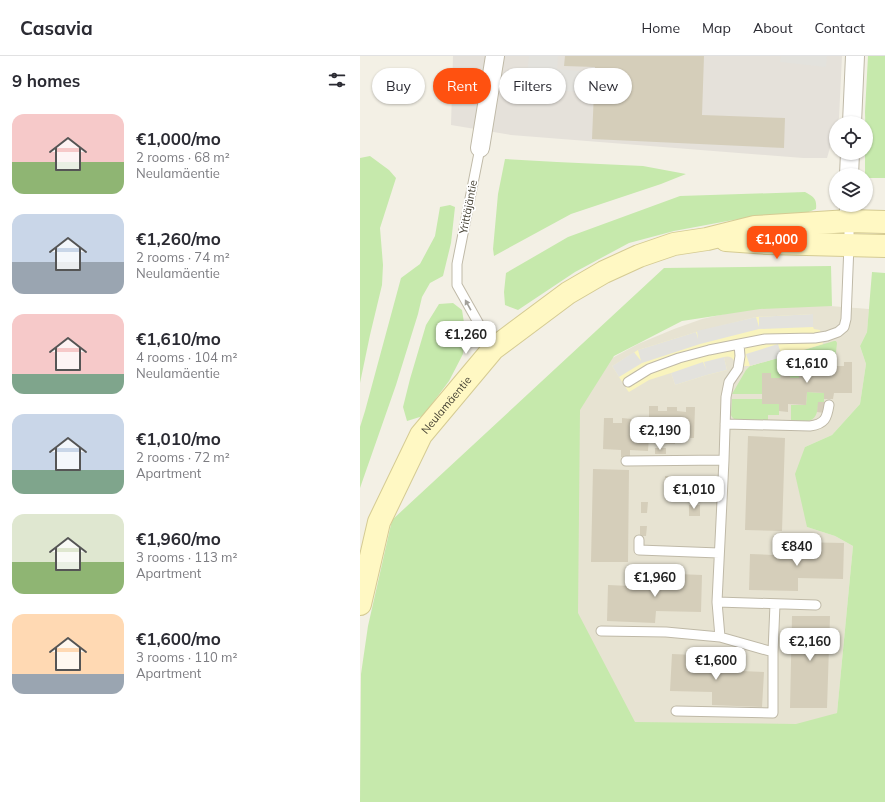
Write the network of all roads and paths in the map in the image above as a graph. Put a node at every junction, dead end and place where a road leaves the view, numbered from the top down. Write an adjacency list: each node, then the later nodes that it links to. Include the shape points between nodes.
1 (495, 56): 4 (street, Yrittäjäntie)
2 (855, 56): 3 (street)
3 (852, 116)
4 (480, 148): 11 (lane, Yrittäjäntie, one-way to 4, via 457,285 457,264)
5 (849, 213): 6 (street, Neulamäentie); 7 (street, Neulamäentie, via 755,227); 8 (lane)
6 (885, 222)
7 (707, 239): 8 (street, Neulamäentie); 11 (street, Neulamäentie, via 674,244 604,272 568,294)
8 (849, 245): 9 (street, Neulamäentie); 10 (lane, via 846,319 838,332 816,338 765,339)
9 (885, 246)
10 (740, 344): 12 (lane, via 679,358 649,369); 14 (lane, via 738,369 729,382 726,397)
11 (493, 349): 20 (street, Neulamäentie, via 421,435 379,522)
12 (628, 382)
13 (829, 405): 14 (lane, via 827,417 816,426)
14 (726, 424): 15 (lane)
15 (724, 460): 16 (lane); 18 (lane)
16 (626, 461)
17 (639, 540): 18 (lane, via 639,550)
18 (719, 553): 19 (lane)
19 (717, 602): 21 (lane); 24 (lane)
20 (360, 604)
21 (775, 604): 22 (lane); 25 (lane)
22 (816, 605)
23 (602, 631): 24 (lane, via 666,632)
24 (720, 638): 25 (lane)
25 (773, 652): 26 (lane, via 773,713)
26 (676, 711)

